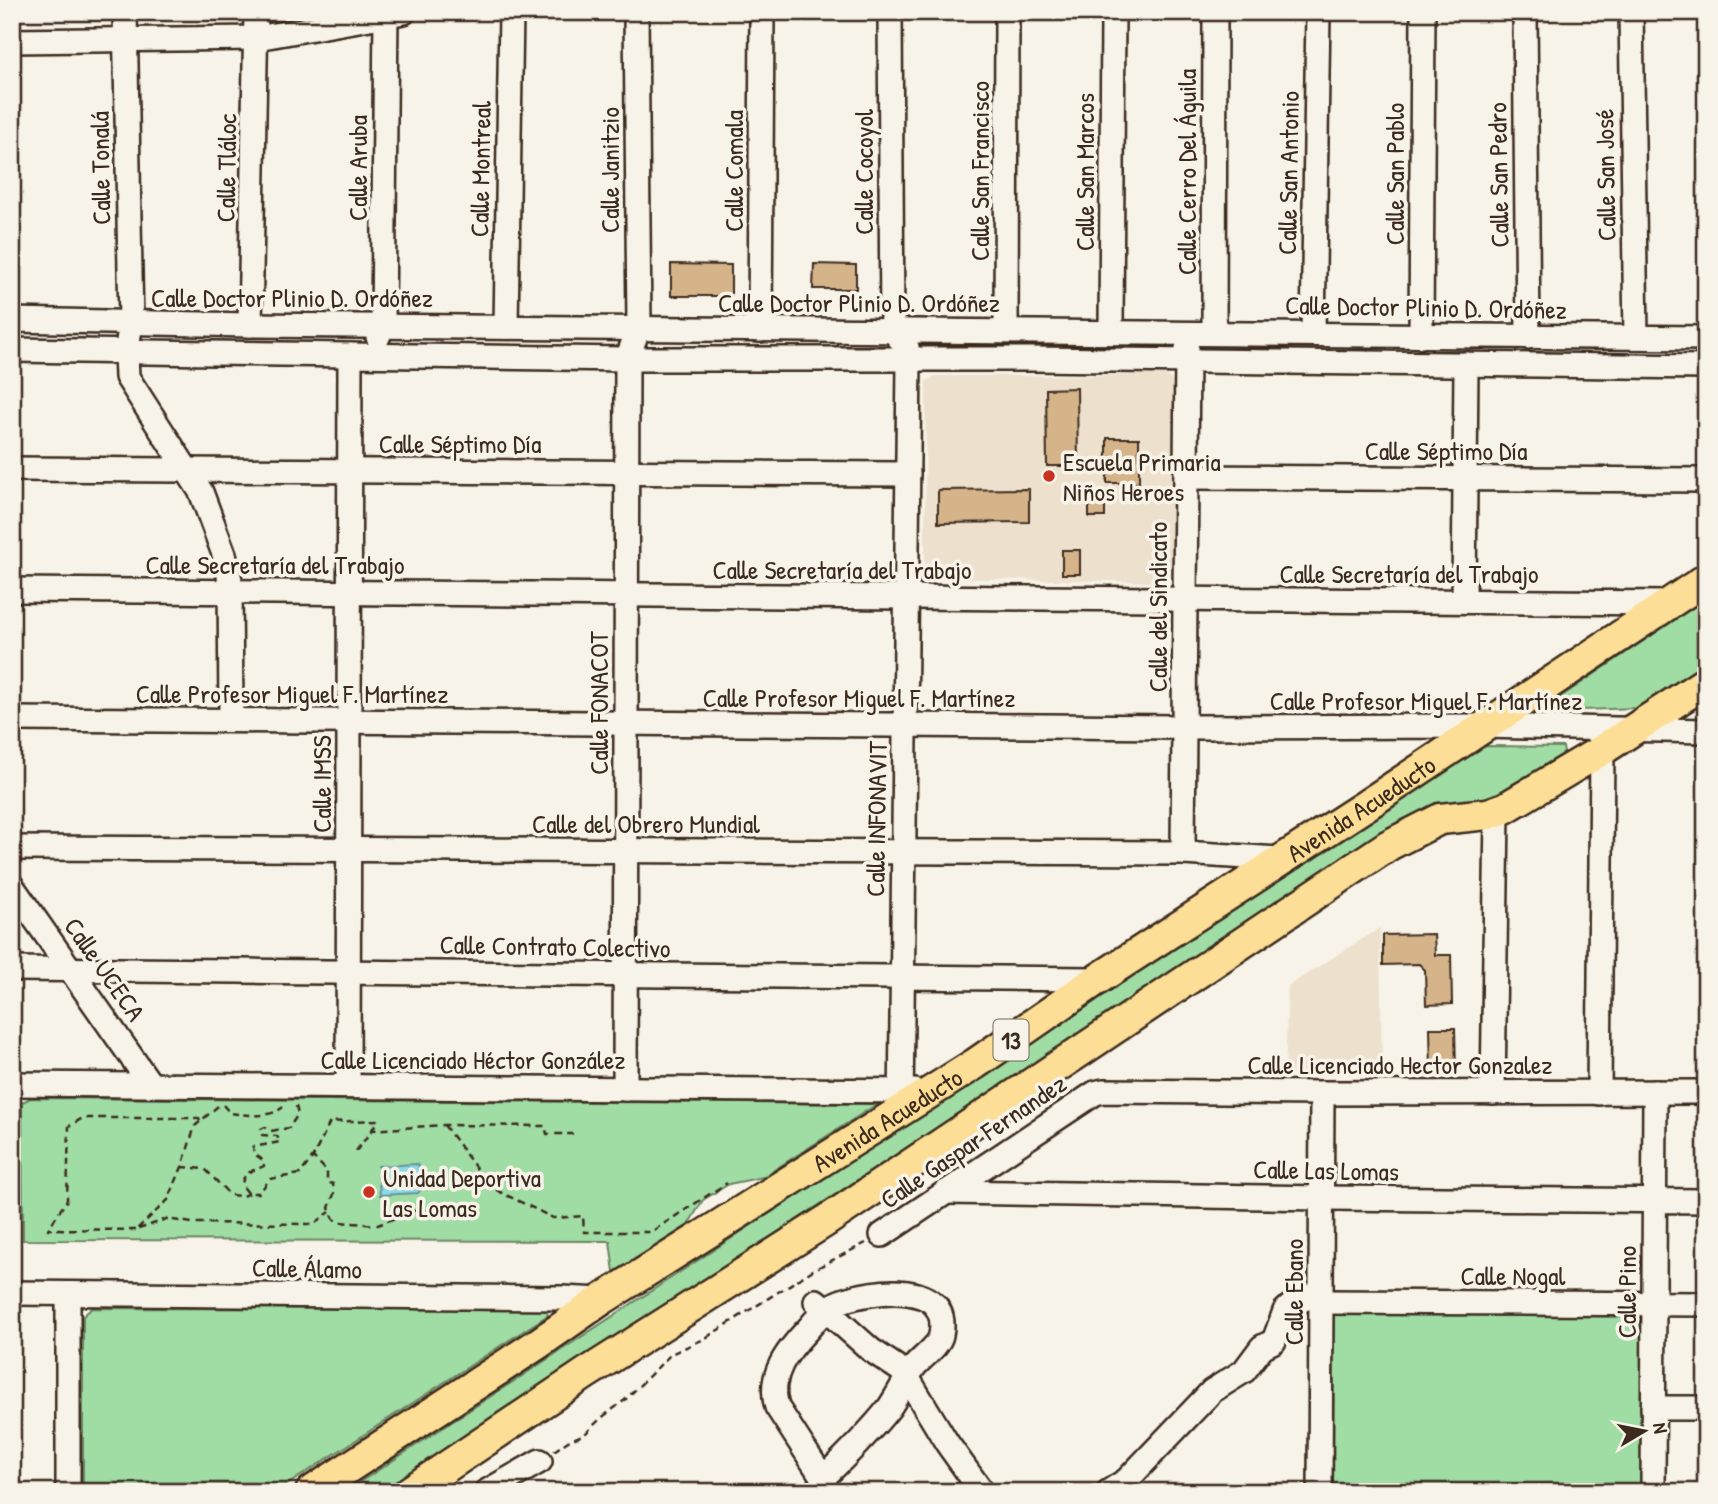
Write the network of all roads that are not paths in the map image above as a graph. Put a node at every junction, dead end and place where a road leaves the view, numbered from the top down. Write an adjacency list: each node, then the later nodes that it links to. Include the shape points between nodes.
1 (125, 12): 16 (street, Calle Tonalá)
2 (256, 12): 15 (street, Calle Tláloc)
3 (511, 12): 22 (street, Calle Montreal)
4 (636, 12): 23 (street, Calle Janitzio)
5 (762, 12): 24 (street, Calle Comala)
6 (890, 12): 25 (street, Calle Cocoyol)
7 (1007, 12): 26 (street, Calle San Francisco)
8 (1113, 12): 28 (street, Calle San Marcos)
9 (1215, 12): 29 (street, Calle Cerro Del Águila)
10 (1318, 12): 31 (street, Calle San Antonio)
11 (1423, 12): 32 (street, Calle San Pablo)
12 (1525, 12): 33 (street, Calle San Pedro)
13 (1631, 12): 34 (street, Calle San José)
14 (392, 13): 15 (street); 21 (street, Calle Aruba)
15 (257, 38): 16 (street); 20 (street, Calle Tláloc)
16 (126, 40): 17 (street); 19 (street, Calle Tonalá)
17 (12, 41)
18 (12, 320): 19 (street, Calle Doctor Plinio D. Ordóñez)
19 (131, 323): 20 (street, Calle Doctor Plinio D. Ordóñez); 37 (street, Calle Tonalá)
20 (250, 325): 21 (street, Calle Doctor Plinio D. Ordóñez)
21 (383, 325): 22 (street, Calle Doctor Plinio D. Ordóñez); 38 (street)
22 (506, 327): 23 (street, Calle Doctor Plinio D. Ordóñez)
23 (639, 327): 24 (street, Calle Doctor Plinio D. Ordóñez); 39 (street)
24 (760, 330): 25 (street, Calle Doctor Plinio D. Ordóñez)
25 (892, 330): 26 (street, Calle Doctor Plinio D. Ordóñez); 41 (street, via 906,347)
26 (1006, 331): 27 (street, Calle Doctor Plinio D. Ordóñez)
27 (1031, 331): 28 (street, Calle Doctor Plinio D. Ordóñez); 40 (street)
28 (1111, 331): 30 (street, Calle Doctor Plinio D. Ordóñez)
29 (1214, 332): 30 (street, Calle Doctor Plinio D. Ordóñez); 31 (street, Calle Doctor Plinio D. Ordóñez)
30 (1187, 333): 42 (street, Calle del Sindicato)
31 (1313, 334): 32 (street, Calle Doctor Plinio D. Ordóñez)
32 (1421, 336): 33 (street, Calle Doctor Plinio D. Ordóñez)
33 (1528, 337): 34 (street, Calle Doctor Plinio D. Ordóñez)
34 (1636, 337): 35 (street, Calle Doctor Plinio D. Ordóñez)
35 (1706, 338)
36 (12, 350): 37 (street)
37 (126, 353): 38 (street); 46 (street, via 127,377)
38 (360, 355): 39 (street); 47 (street, Calle IMSS)
39 (627, 359): 41 (street); 48 (street, Calle FONACOT)
40 (1030, 359): 41 (street); 42 (street)
41 (909, 360): 49 (street, Calle INFONAVIT)
42 (1187, 362): 43 (street); 50 (street, Calle del Sindicato)
43 (1466, 364): 44 (street); 51 (street)
44 (1706, 367)
45 (12, 469): 46 (street, Calle Séptimo Día)
46 (188, 470): 47 (street, Calle Séptimo Día); 55 (street, via 224,554)
47 (349, 471): 48 (street, Calle Séptimo Día); 56 (street, Calle IMSS)
48 (626, 472): 49 (street, Calle Séptimo Día); 57 (street, Calle FONACOT)
49 (908, 474): 58 (street, Calle INFONAVIT)
50 (1186, 477): 51 (street, Calle Séptimo Día); 59 (street, Calle del Sindicato)
51 (1465, 479): 52 (street, Calle Séptimo Día); 60 (street)
52 (1706, 480)
53 (1706, 579): 61 (main road, Avenida Acueducto / 13)
54 (12, 590): 55 (street, Calle Secretaría del Trabajo)
55 (230, 592): 56 (street, Calle Secretaría del Trabajo); 64 (street)
56 (349, 593): 57 (street, Calle Secretaría del Trabajo); 65 (street, Calle IMSS)
57 (626, 595): 58 (street, Calle Secretaría del Trabajo); 66 (street, Calle FONACOT)
58 (907, 597): 59 (street, Calle Secretaría del Trabajo); 67 (street, Calle INFONAVIT)
59 (1185, 599): 60 (street, Calle Secretaría del Trabajo); 69 (street, Calle del Sindicato)
60 (1464, 601): 61 (street, Calle Secretaría del Trabajo)
61 (1670, 603): 68 (main road, Avenida Acueducto / 13)
62 (1706, 682): 70 (main road, Avenida Acueducto / 13)
63 (12, 719): 64 (street, Calle Profesor Miguel F. Martínez)
64 (232, 720): 65 (street, Calle Profesor Miguel F. Martínez)
65 (349, 721): 66 (street, Calle Profesor Miguel F. Martínez); 75 (street, Calle IMSS)
66 (626, 723): 67 (street, Calle Profesor Miguel F. Martínez); 76 (street, Calle FONACOT)
67 (905, 725): 69 (street, Calle Profesor Miguel F. Martínez); 77 (street, Calle INFONAVIT)
68 (1484, 726): 69 (street, Calle Profesor Miguel F. Martínez); 70 (street, Calle Profesor Miguel F. Martínez); 79 (main road, Avenida Acueducto / 13)
69 (1184, 727): 78 (street, Calle del Sindicato)
70 (1631, 730): 71 (street, Calle Profesor Miguel F. Martínez); 72 (main road, Avenida Acueducto / 13)
71 (1706, 731)
72 (1602, 750): 73 (main road, Avenida Acueducto / 13); 96 (street)
73 (1497, 812): 95 (street); 117 (main road, Avenida Acueducto / 13, via 1440,819 1389,845 826,1221)
74 (12, 848): 75 (street, Calle del Obrero Mundial)
75 (349, 850): 76 (street, Calle del Obrero Mundial); 83 (street, Calle IMSS)
76 (625, 851): 77 (street, Calle del Obrero Mundial); 84 (street, Calle FONACOT)
77 (904, 852): 78 (street, Calle del Obrero Mundial); 85 (street, Calle INFONAVIT)
78 (1183, 853): 79 (street, Calle del Obrero Mundial)
79 (1280, 859): 86 (main road, Avenida Acueducto / 13)
80 (12, 886): 82 (street, Calle UCECA)
81 (12, 969): 82 (street, Calle Contrato Colectivo)
82 (71, 970): 83 (street, Calle Contrato Colectivo); 88 (street, Calle UCECA)
83 (348, 972): 84 (street, Calle Contrato Colectivo); 89 (street, Calle IMSS)
84 (625, 975): 85 (street, Calle Contrato Colectivo); 90 (street, Calle FONACOT)
85 (903, 977): 86 (street, Calle Contrato Colectivo); 97 (street, Calle INFONAVIT)
86 (1098, 979): 97 (main road, Avenida Acueducto / 13, via 932,1091)
87 (12, 1084): 88 (street, Calle Licenciado Héctor González)
88 (151, 1085): 89 (street, Calle Licenciado Héctor González)
89 (348, 1086): 90 (street, Calle Licenciado Héctor González)
90 (625, 1088): 97 (street, Calle Licenciado Héctor González)
91 (1655, 1092): 92 (street, Calle Licenciado Hector Gonzalez); 96 (street, Calle Licenciado Hector Gonzalez); 100 (street, Calle Pino)
92 (1706, 1092)
93 (1095, 1093): 94 (street, Calle Licenciado Hector Gonzalez); 98 (street, Calle Gaspar Fernandez)
94 (1322, 1093): 95 (street, Calle Licenciado Hector Gonzalez); 99 (street, Calle Ebano)
95 (1493, 1093): 96 (street, Calle Licenciado Hector Gonzalez)
96 (1600, 1093)
97 (902, 1101): 106 (main road, Avenida Acueducto / 13)
98 (946, 1192): 99 (street, Calle Las Lomas); 102 (street, Calle Gaspar Fernandez)
99 (1321, 1198): 100 (street, Calle Las Lomas); 105 (street, Calle Ebano)
100 (1655, 1200): 101 (street, Calle Las Lomas); 107 (street, Calle Pino)
101 (1706, 1201)
102 (882, 1235)
103 (12, 1293): 104 (street, Calle Álamo)
104 (68, 1294): 106 (street, Calle Álamo); 115 (street)
105 (1321, 1297): 107 (street, Calle Nogal); 120 (street, via 1294,1303 1285,1311 1274,1341 1262,1347 1250,1367 1212,1391 1127,1480); 121 (street, Calle Ebano)
106 (601, 1300): 116 (main road, Avenida Acueducto / 13)
107 (1654, 1303): 108 (street, Calle Nogal); 111 (street, Calle Pino)
108 (1706, 1304)
109 (820, 1306): 110 (street, via 898,1366); 110 (street, via 893,1292 915,1293 930,1301 939,1313 941,1338); 114 (street, via 781,1362 774,1397)
110 (907, 1378): 114 (street, via 890,1406); 119 (street)
111 (1653, 1408): 112 (street); 122 (street, Calle Pino)
112 (1706, 1408)
113 (540, 1461): 118 (street)
114 (825, 1485)
115 (68, 1492)
116 (311, 1492)
117 (409, 1492)
118 (486, 1492)
119 (982, 1492)
120 (1108, 1492)
121 (1320, 1492)
122 (1653, 1492)

